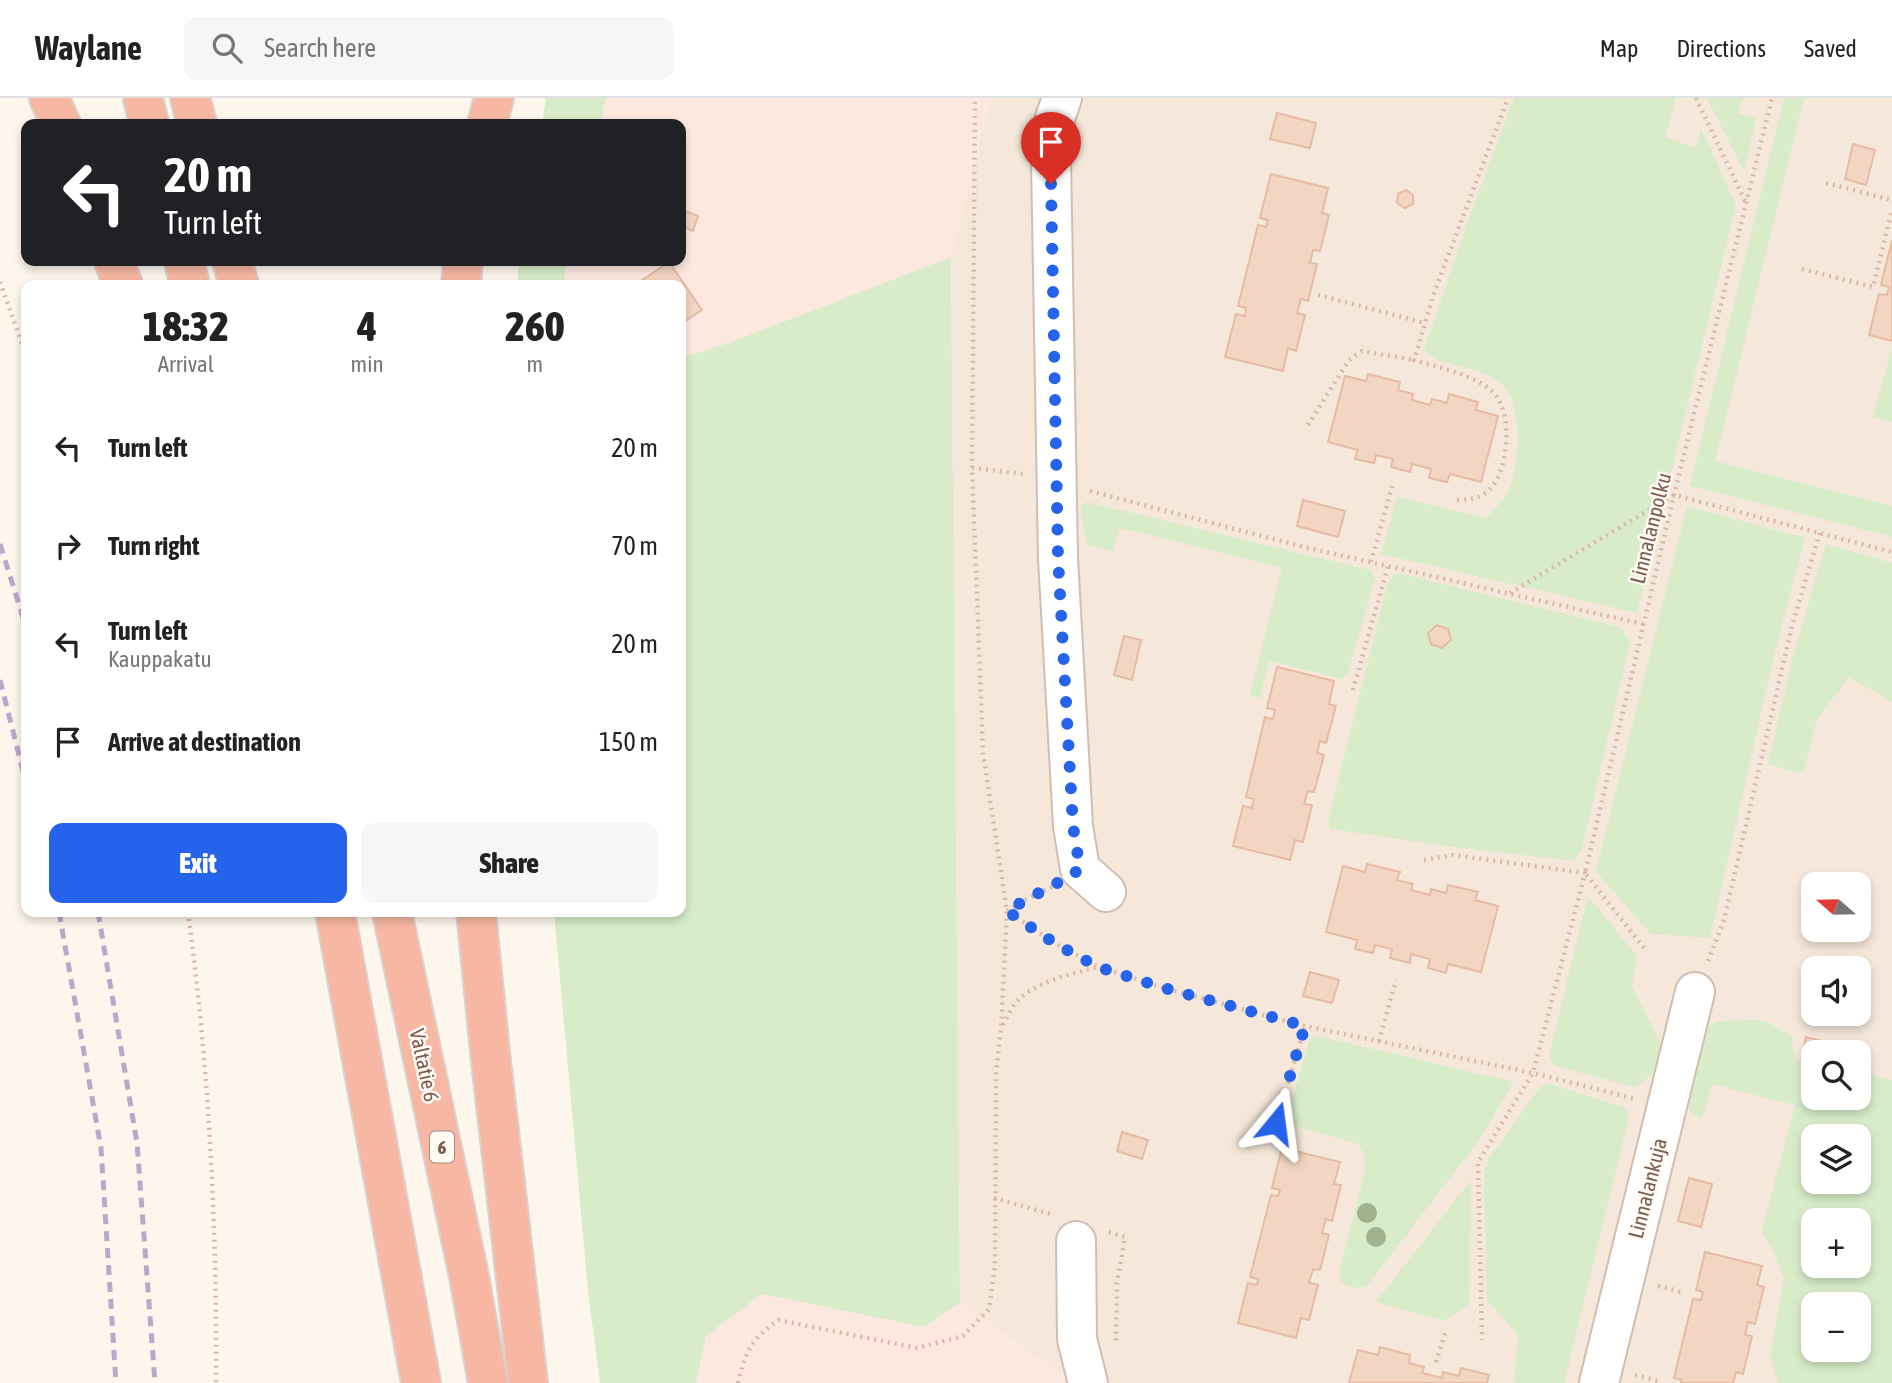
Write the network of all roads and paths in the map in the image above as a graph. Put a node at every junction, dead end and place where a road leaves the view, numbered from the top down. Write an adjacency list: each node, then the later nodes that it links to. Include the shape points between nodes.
1 (49, 98): 10 (highway)
2 (143, 98): 11 (highway)
3 (190, 98): 12 (highway)
4 (494, 98): 13 (highway)
5 (975, 98): 39 (path, via 972,468 976,583 983,753)
6 (1062, 98): 38 (street, via 1051,158 1056,481 1073,826)
7 (1508, 98): 21 (path)
8 (1696, 98): 16 (path)
9 (1772, 98): 16 (path, Linnalanpolku)
10 (59, 119)
11 (148, 119)
12 (196, 119)
13 (488, 119)
14 (1826, 183): 15 (path)
15 (1892, 200)
16 (1746, 204): 27 (path, Linnalanpolku)
17 (1892, 210): 18 (path, via 1873,287)
18 (1802, 269)
19 (0, 282): 22 (path)
20 (1318, 295): 21 (path)
21 (1425, 323): 23 (path)
22 (21, 341)
23 (1413, 360): 24 (path, via 1362,351 1349,360); 28 (path, via 1475,380 1494,392 1503,408 1507,429 1500,472 1490,490 1476,498)
24 (1308, 425)
25 (1393, 483): 31 (path)
26 (1088, 490): 31 (path)
27 (1674, 495): 29 (path); 33 (path); 34 (path, Linnalanpolku)
28 (1457, 499)
29 (1820, 532): 30 (path); 49 (path, via 1792,626 1724,920)
30 (1892, 552)
31 (1371, 562): 32 (path)
32 (1388, 566): 33 (path); 35 (path)
33 (1509, 593): 34 (path)
34 (1643, 624): 37 (path, Linnalanpolku)
35 (1353, 690)
36 (1424, 860): 37 (path, via 1453,855)
37 (1585, 873): 45 (path); 53 (path, Linnalanpolku)
38 (1093, 881): 39 (path, via 1059,884)
39 (1007, 911): 46 (path); 51 (path)
40 (189, 917): 60 (path, via 210,1128)
41 (330, 917): 48 (highway)
42 (336, 917): 48 (highway)
43 (393, 917): 62 (highway, Valtatie 6 / 6)
44 (477, 917): 63 (highway)
45 (1644, 948)
46 (1098, 967): 50 (path); 51 (path, via 1040,986 1015,1003)
47 (1395, 980): 52 (path)
48 (349, 982): 61 (highway)
49 (1695, 992): 54 (street, Linnalankuja)
50 (1305, 1026): 52 (path); 55 (path, via 1276,1123)
51 (1001, 1028): 64 (path, via 996,1074 995,1266 989,1309 964,1336 917,1348 778,1320 757,1335 743,1359)
52 (1379, 1041): 53 (path)
53 (1533, 1073): 54 (path); 58 (path, Linnalanpolku, via 1478,1162)
54 (1667, 1107): 66 (street, Linnalankuja)
55 (1281, 1137)
56 (1076, 1241): 65 (street, via 1077,1339)
57 (1446, 1329): 59 (path)
58 (1482, 1340)
59 (1436, 1362)
60 (216, 1383)
61 (421, 1383)
62 (488, 1383)
63 (528, 1383)
64 (738, 1383)
65 (1088, 1383)
66 (1599, 1383)

